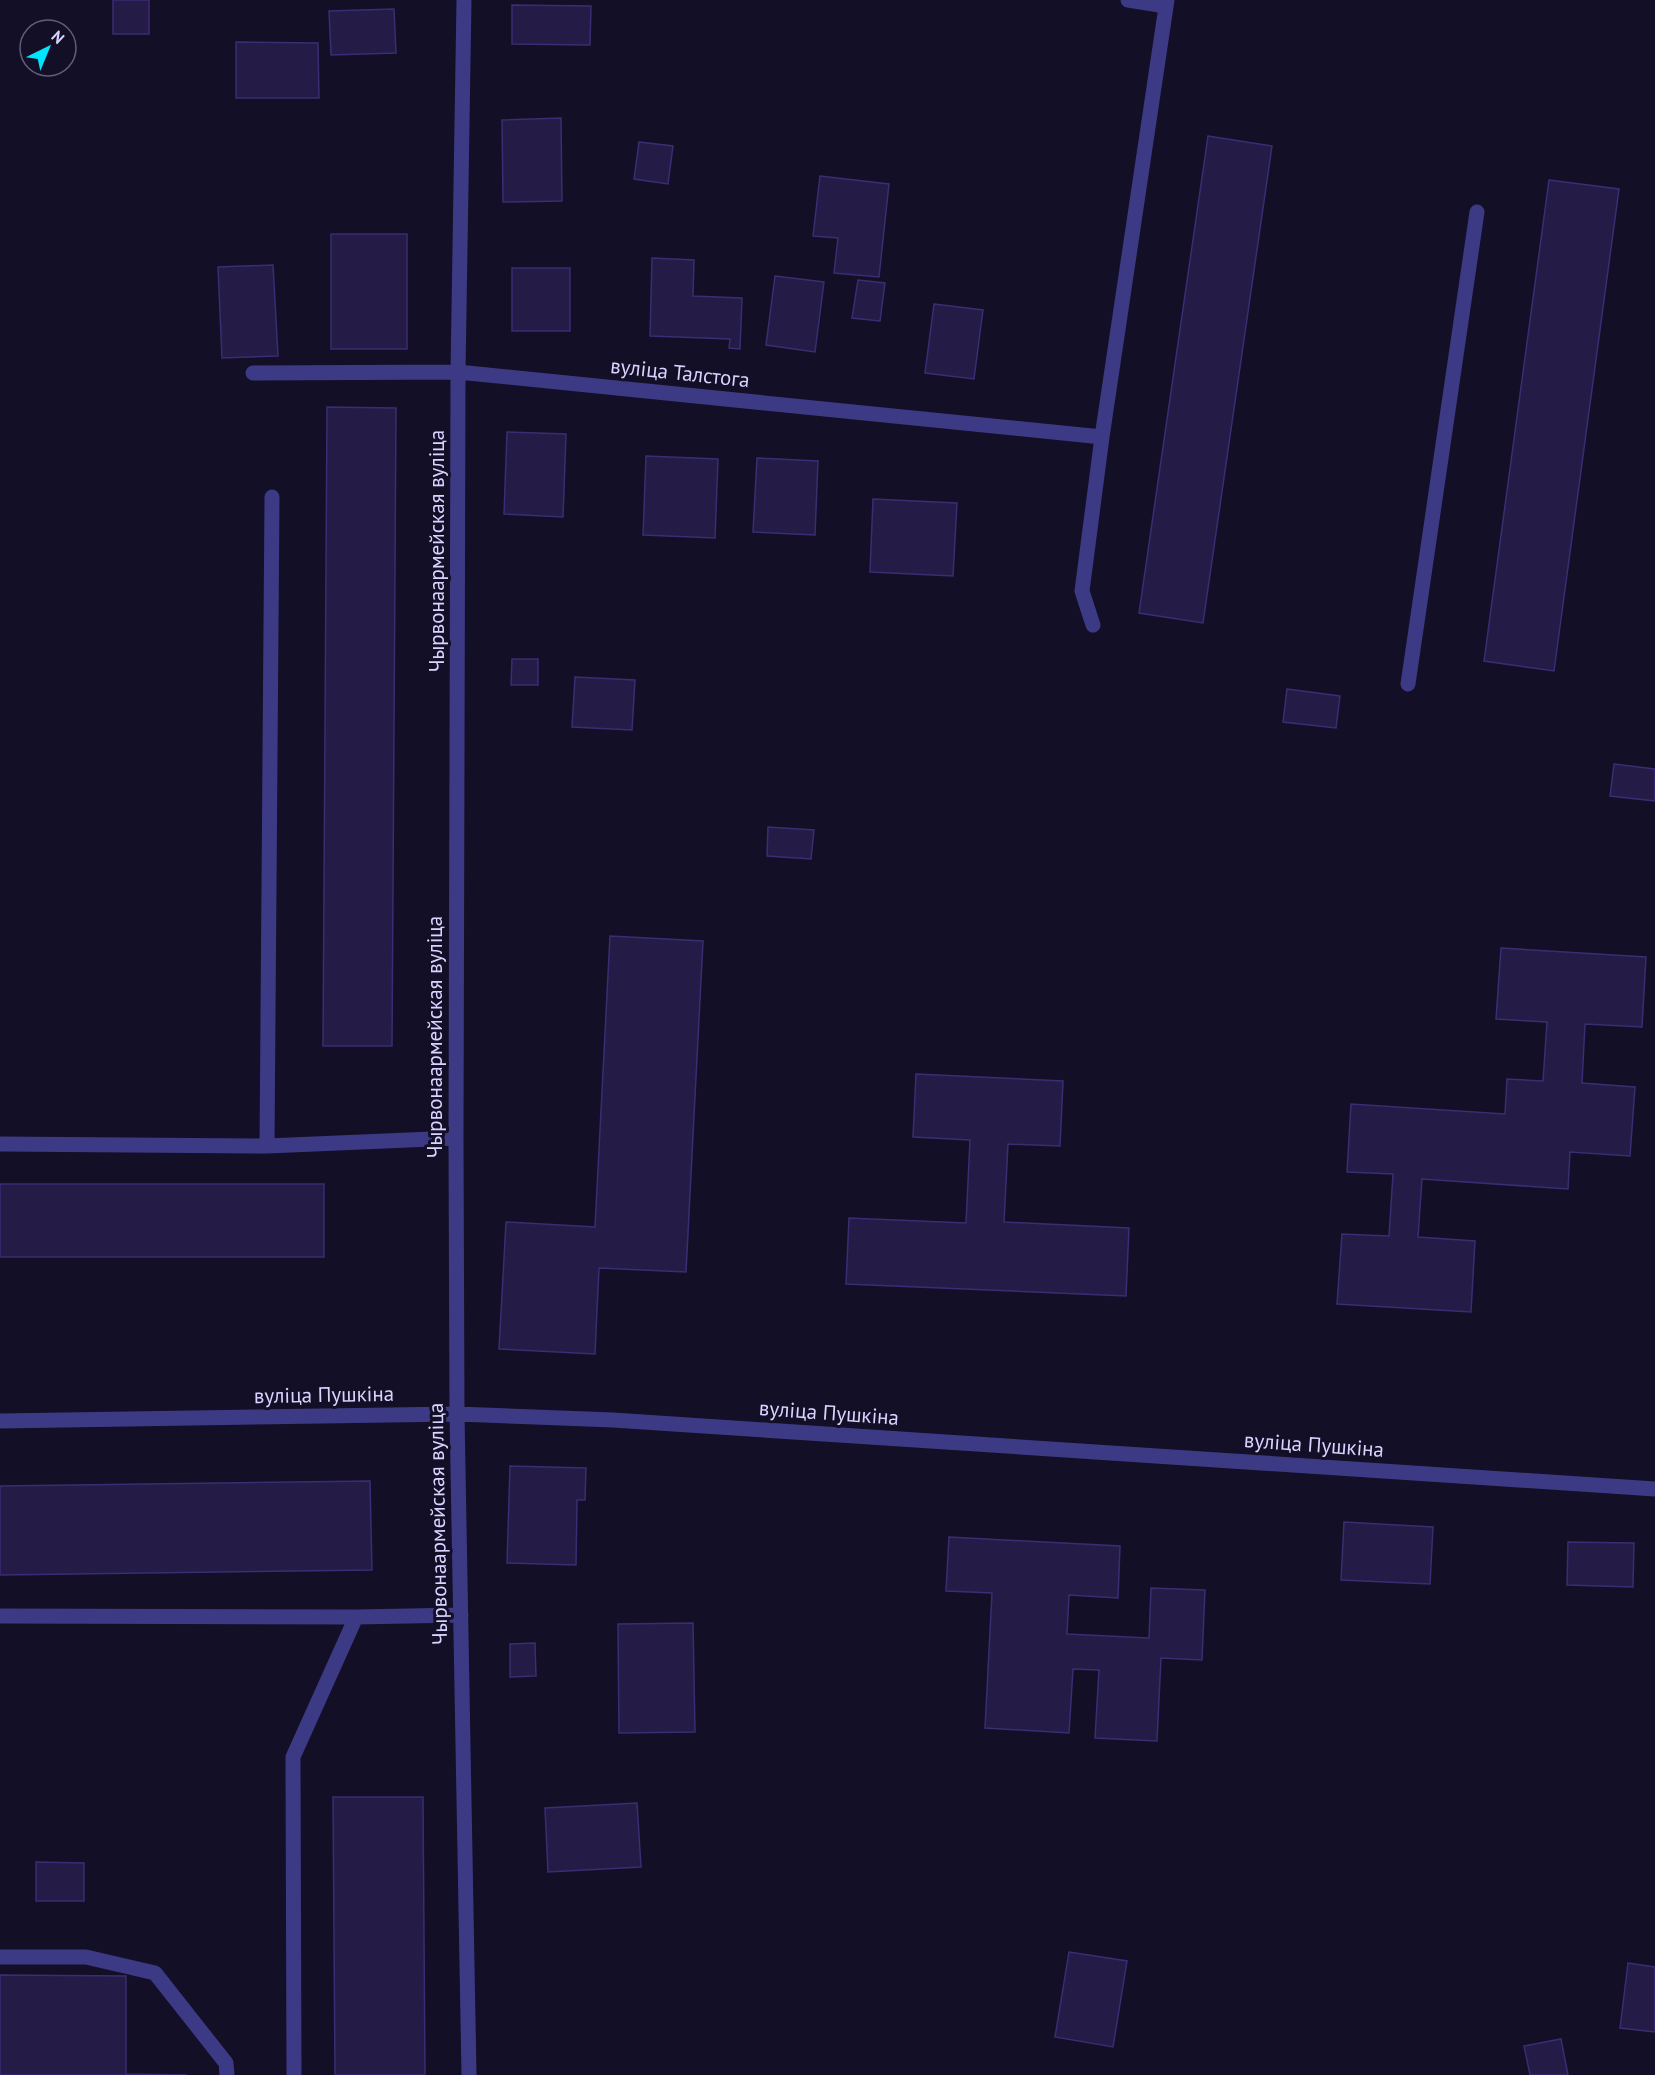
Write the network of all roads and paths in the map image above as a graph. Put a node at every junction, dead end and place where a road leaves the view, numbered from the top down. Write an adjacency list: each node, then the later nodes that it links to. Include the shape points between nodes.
1 (464, 0): 5 (street, Чырвонаармейская вуліца)
2 (1128, 0): 3 (street)
3 (1167, 3): 7 (street)
4 (1477, 212): 10 (street)
5 (458, 372): 6 (street, вуліца Талстога); 7 (street, вуліца Талстога); 11 (street, Чырвонаармейская вуліца)
6 (253, 373)
7 (1102, 437): 9 (street, via 1082,591)
8 (272, 497): 13 (street)
9 (1093, 625)
10 (1408, 684)
11 (456, 1138): 13 (street); 14 (street, Чырвонаармейская вуліца)
12 (0, 1144): 13 (street)
13 (267, 1146)
14 (457, 1414): 15 (street, вуліца Пушкіна); 16 (street, вуліца Пушкіна, via 613,1420); 17 (street, Чырвонаармейская вуліца)
15 (0, 1421)
16 (1655, 1489)
17 (460, 1615): 19 (street); 23 (street, Чырвонаармейская вуліца)
18 (0, 1616): 19 (street)
19 (356, 1617): 22 (street, via 292,1757)
20 (0, 1957): 21 (street, via 86,1957 154,1973 226,2063)
21 (227, 2075)
22 (294, 2075)
23 (469, 2075)

